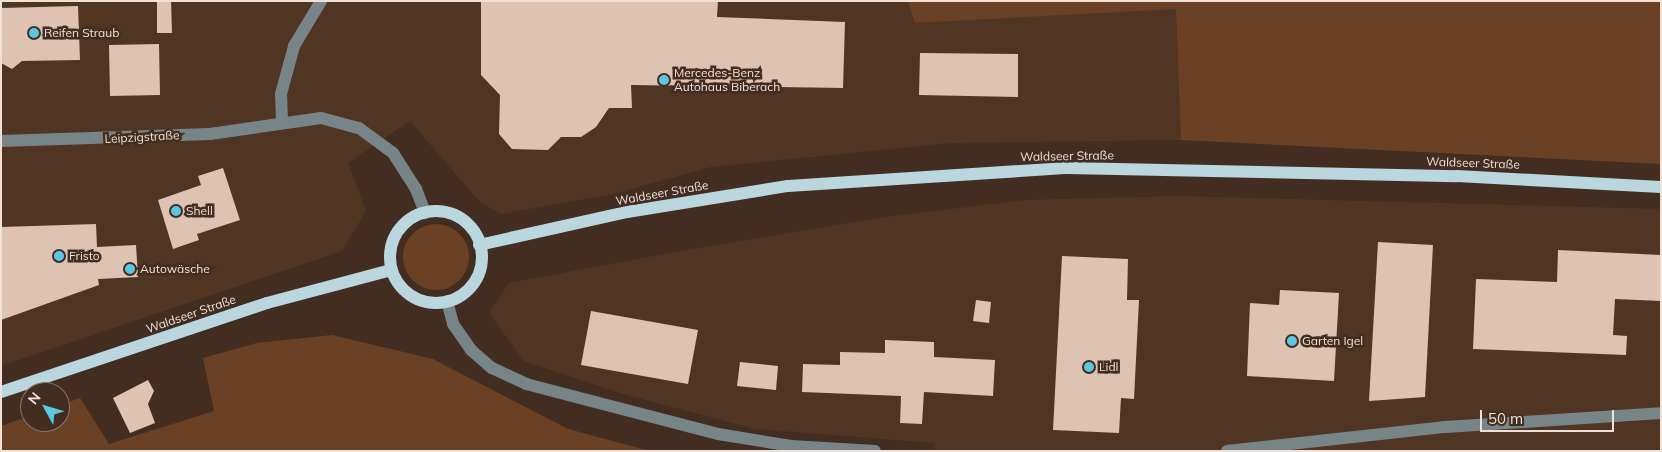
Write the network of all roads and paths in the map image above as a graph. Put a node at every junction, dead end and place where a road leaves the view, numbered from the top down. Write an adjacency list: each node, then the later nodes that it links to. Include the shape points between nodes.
1 (321, 1): 2 (street, via 294,46 281,94)
2 (282, 121): 3 (street, Leipzigstraße, via 210,134); 5 (street, Leipzigstraße, via 321,118 359,128 376,138 403,167)
3 (1, 141)
4 (1661, 187): 6 (main road, Waldseer Straße, via 1456,176 1068,168 788,186 627,212)
5 (424, 213): 6 (main road, via 457,216 469,225); 7 (main road, via 401,227 393,240)
6 (479, 245): 8 (main road, via 481,268 475,281 465,293)
7 (391, 270): 8 (main road, via 408,294 422,301); 9 (main road, Waldseer Straße, via 267,302)
8 (446, 302): 11 (street, via 454,324 471,350 492,368 526,384 718,434 791,446)
9 (1, 392)
10 (1661, 413): 12 (street, via 1446,427)
11 (874, 451)
12 (1227, 451)

